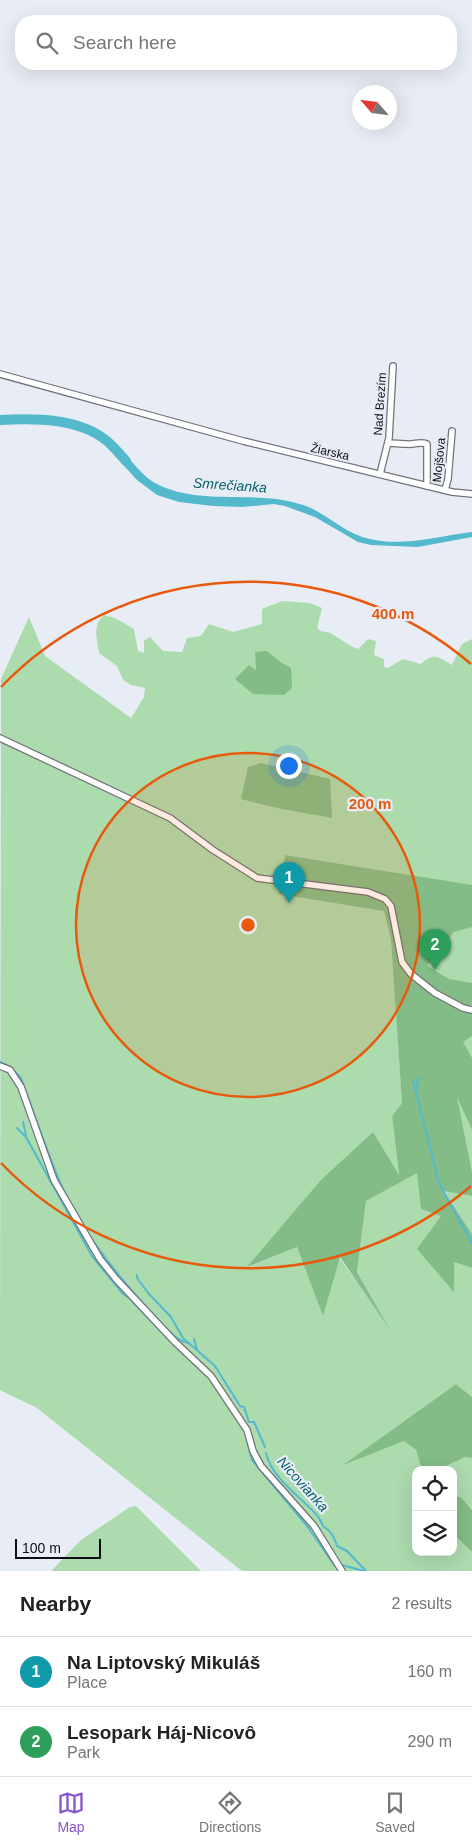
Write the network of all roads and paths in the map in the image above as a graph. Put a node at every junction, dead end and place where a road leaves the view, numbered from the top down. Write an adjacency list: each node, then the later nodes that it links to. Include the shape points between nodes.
1 (393, 366): 4 (street, Nad Brezím)
2 (0, 374): 5 (street, Žiarska, via 276,450)
3 (452, 431): 7 (street, Mojšova)
4 (388, 443): 5 (street, Nad Brezím); 6 (street, Nad Brezím, via 428,444)
5 (380, 474): 6 (street, Žiarska)
6 (427, 486): 7 (street, Žiarska)
7 (446, 490): 8 (street, Žiarska)
8 (472, 494)
9 (0, 738): 10 (street, via 170,818 257,878 377,895 391,906 402,962 411,974 435,994)
10 (472, 1010)
11 (0, 1066): 12 (street, via 10,1070 21,1087 54,1180 100,1259 116,1280 211,1376 247,1430 261,1466 314,1526)
12 (342, 1571)

